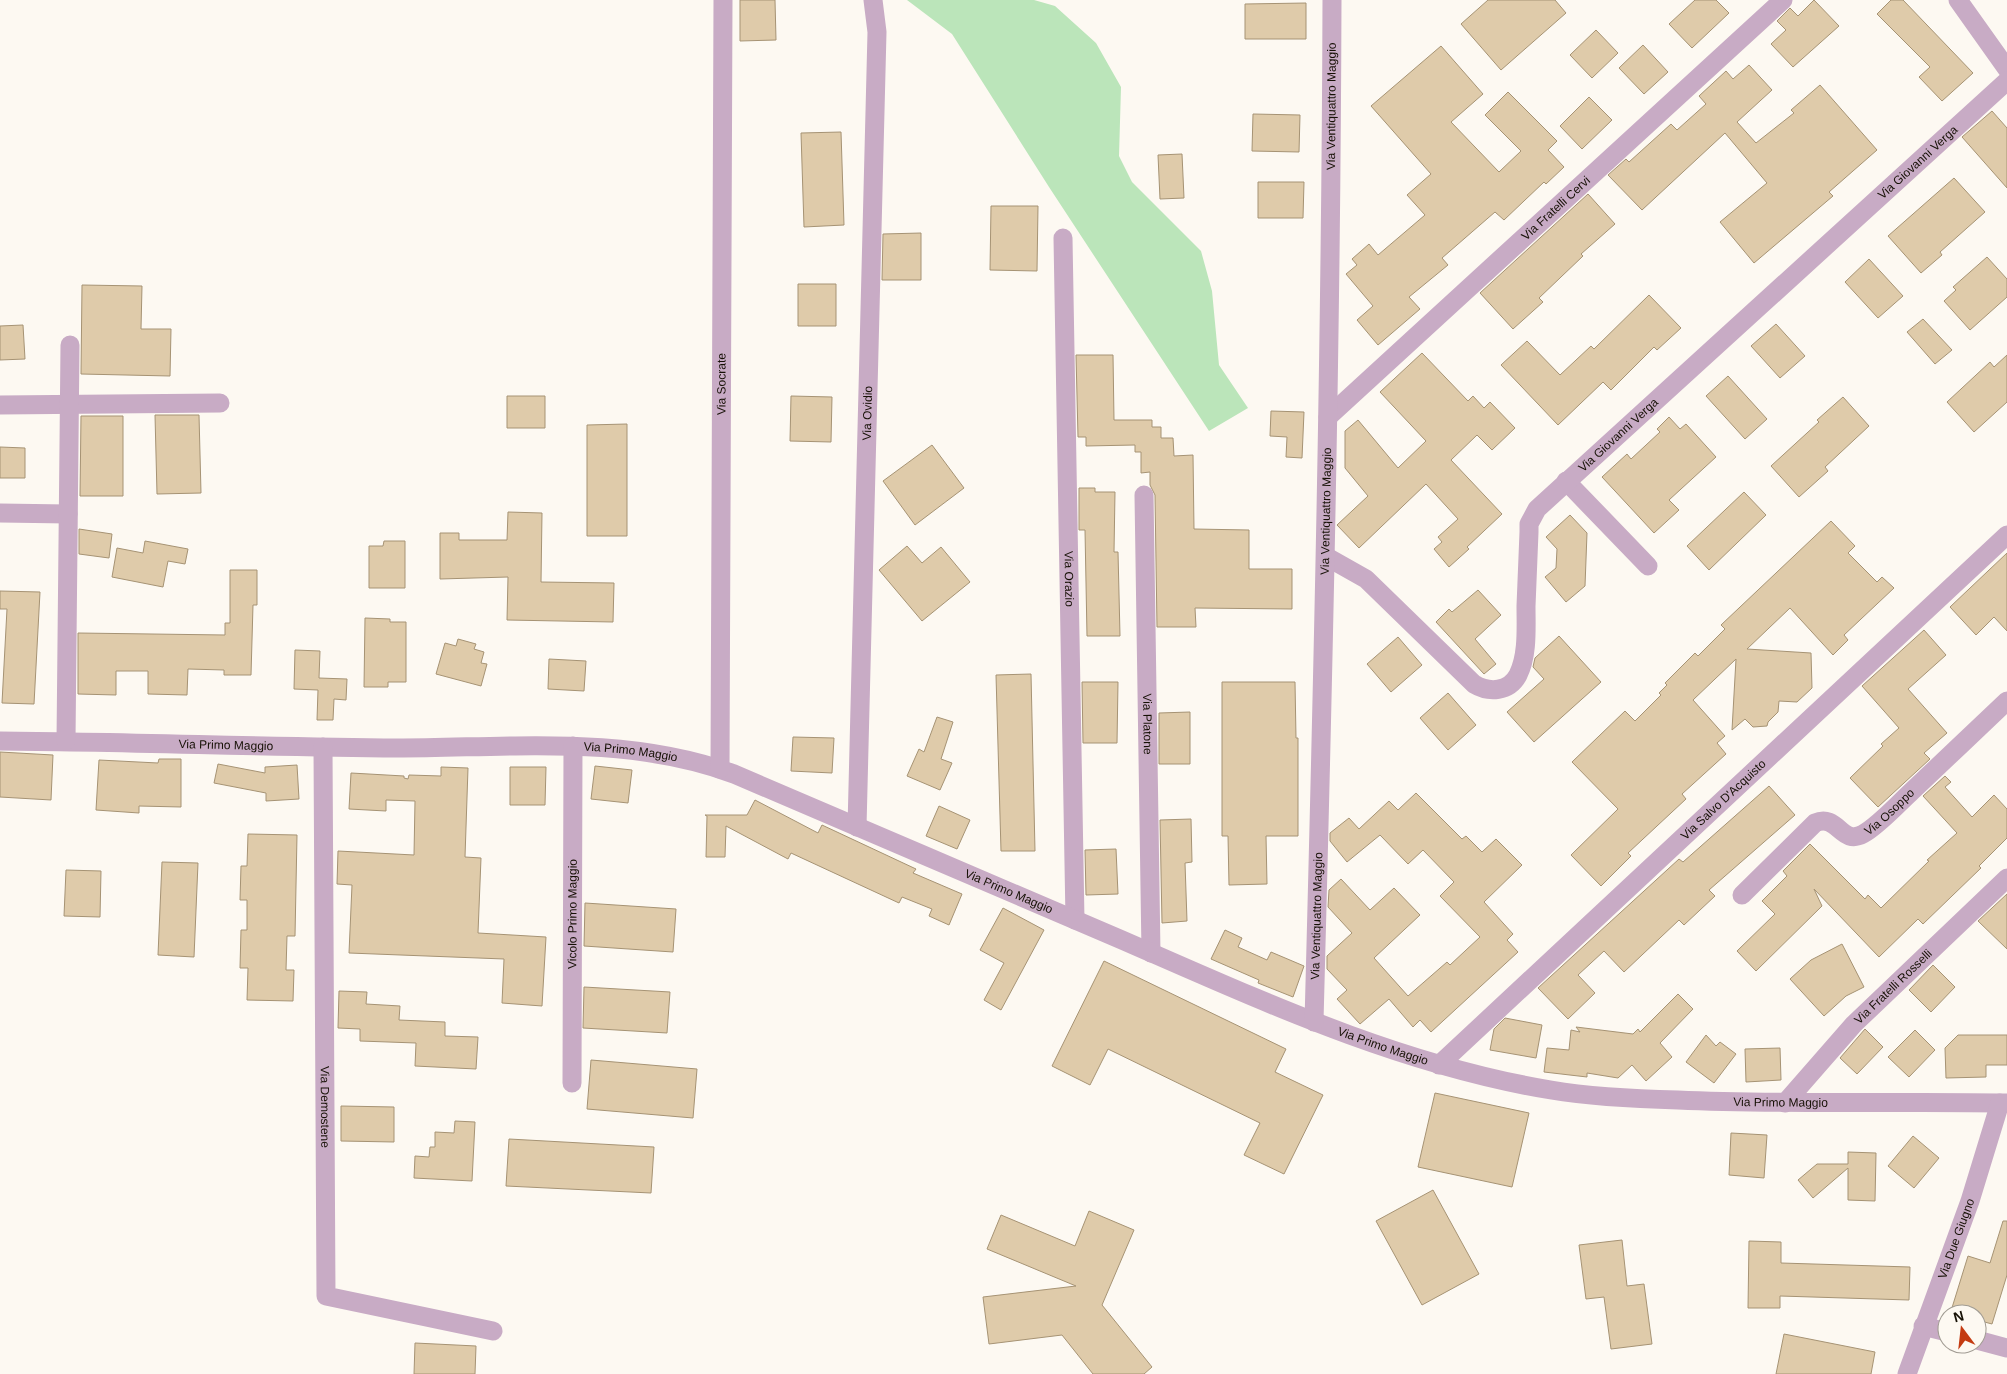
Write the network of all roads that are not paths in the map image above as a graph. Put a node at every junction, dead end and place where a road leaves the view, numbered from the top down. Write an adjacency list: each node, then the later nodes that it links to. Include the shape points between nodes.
1 (724, 0): 26 (street, Via Socrate)
2 (873, 0): 27 (street, Via Ovidio, via 877,32)
3 (1332, 0): 13 (street, Via Ventiquattro Maggio)
4 (1784, 0): 13 (street, Via Fratelli Cervi)
5 (1958, 0): 6 (street)
6 (2007, 69)
7 (2007, 81): 14 (street, Via Giovanni Verga)
8 (1063, 238): 30 (street, Via Orazio)
9 (70, 345): 11 (street)
10 (220, 403): 11 (street)
11 (69, 404): 12 (street); 17 (street)
12 (0, 405)
13 (1328, 417): 19 (street, Via Ventiquattro Maggio)
14 (1566, 481): 19 (street, Via Giovanni Verga, via 1537,509 1530,524 1523,659 1515,679 1496,690 1474,684 1366,579); 20 (street)
15 (1144, 495): 31 (street, Via Platone)
16 (0, 512): 17 (street)
17 (68, 514): 23 (street)
18 (2007, 535): 33 (street, Via Salvo D'Acquisto)
19 (1327, 557): 32 (street, Via Ventiquattro Maggio)
20 (1648, 566)
21 (2007, 701): 29 (street, Via Osoppo, via 1864,834 1852,837 1830,822 1815,823)
22 (0, 740): 23 (street, Via Primo Maggio)
23 (66, 741): 25 (street, Via Primo Maggio)
24 (573, 746): 25 (street, Via Primo Maggio); 26 (street, Via Primo Maggio, via 643,751); 34 (street, Vicolo Primo Maggio)
25 (323, 747): 39 (street, Via Demostene, via 326,1296)
26 (720, 769): 27 (street, Via Primo Maggio)
27 (857, 827): 30 (street, Via Primo Maggio)
28 (2007, 878): 35 (street, Via Fratelli Rosselli, via 1854,1024)
29 (1742, 895)
30 (1075, 920): 31 (street, Via Primo Maggio)
31 (1151, 953): 32 (street, Via Primo Maggio)
32 (1314, 1022): 33 (street, Via Primo Maggio)
33 (1439, 1065): 35 (street, Via Primo Maggio, via 1522,1085 1582,1094 1696,1101)
34 (572, 1083)
35 (1785, 1102): 36 (street, Via Primo Maggio)
36 (2004, 1103): 37 (street, Via Due Giugno)
37 (1923, 1326): 38 (street); 42 (street, Via Due Giugno)
38 (1937, 1330)
39 (493, 1331)
40 (1987, 1343): 41 (street)
41 (2007, 1348)
42 (1907, 1374)

